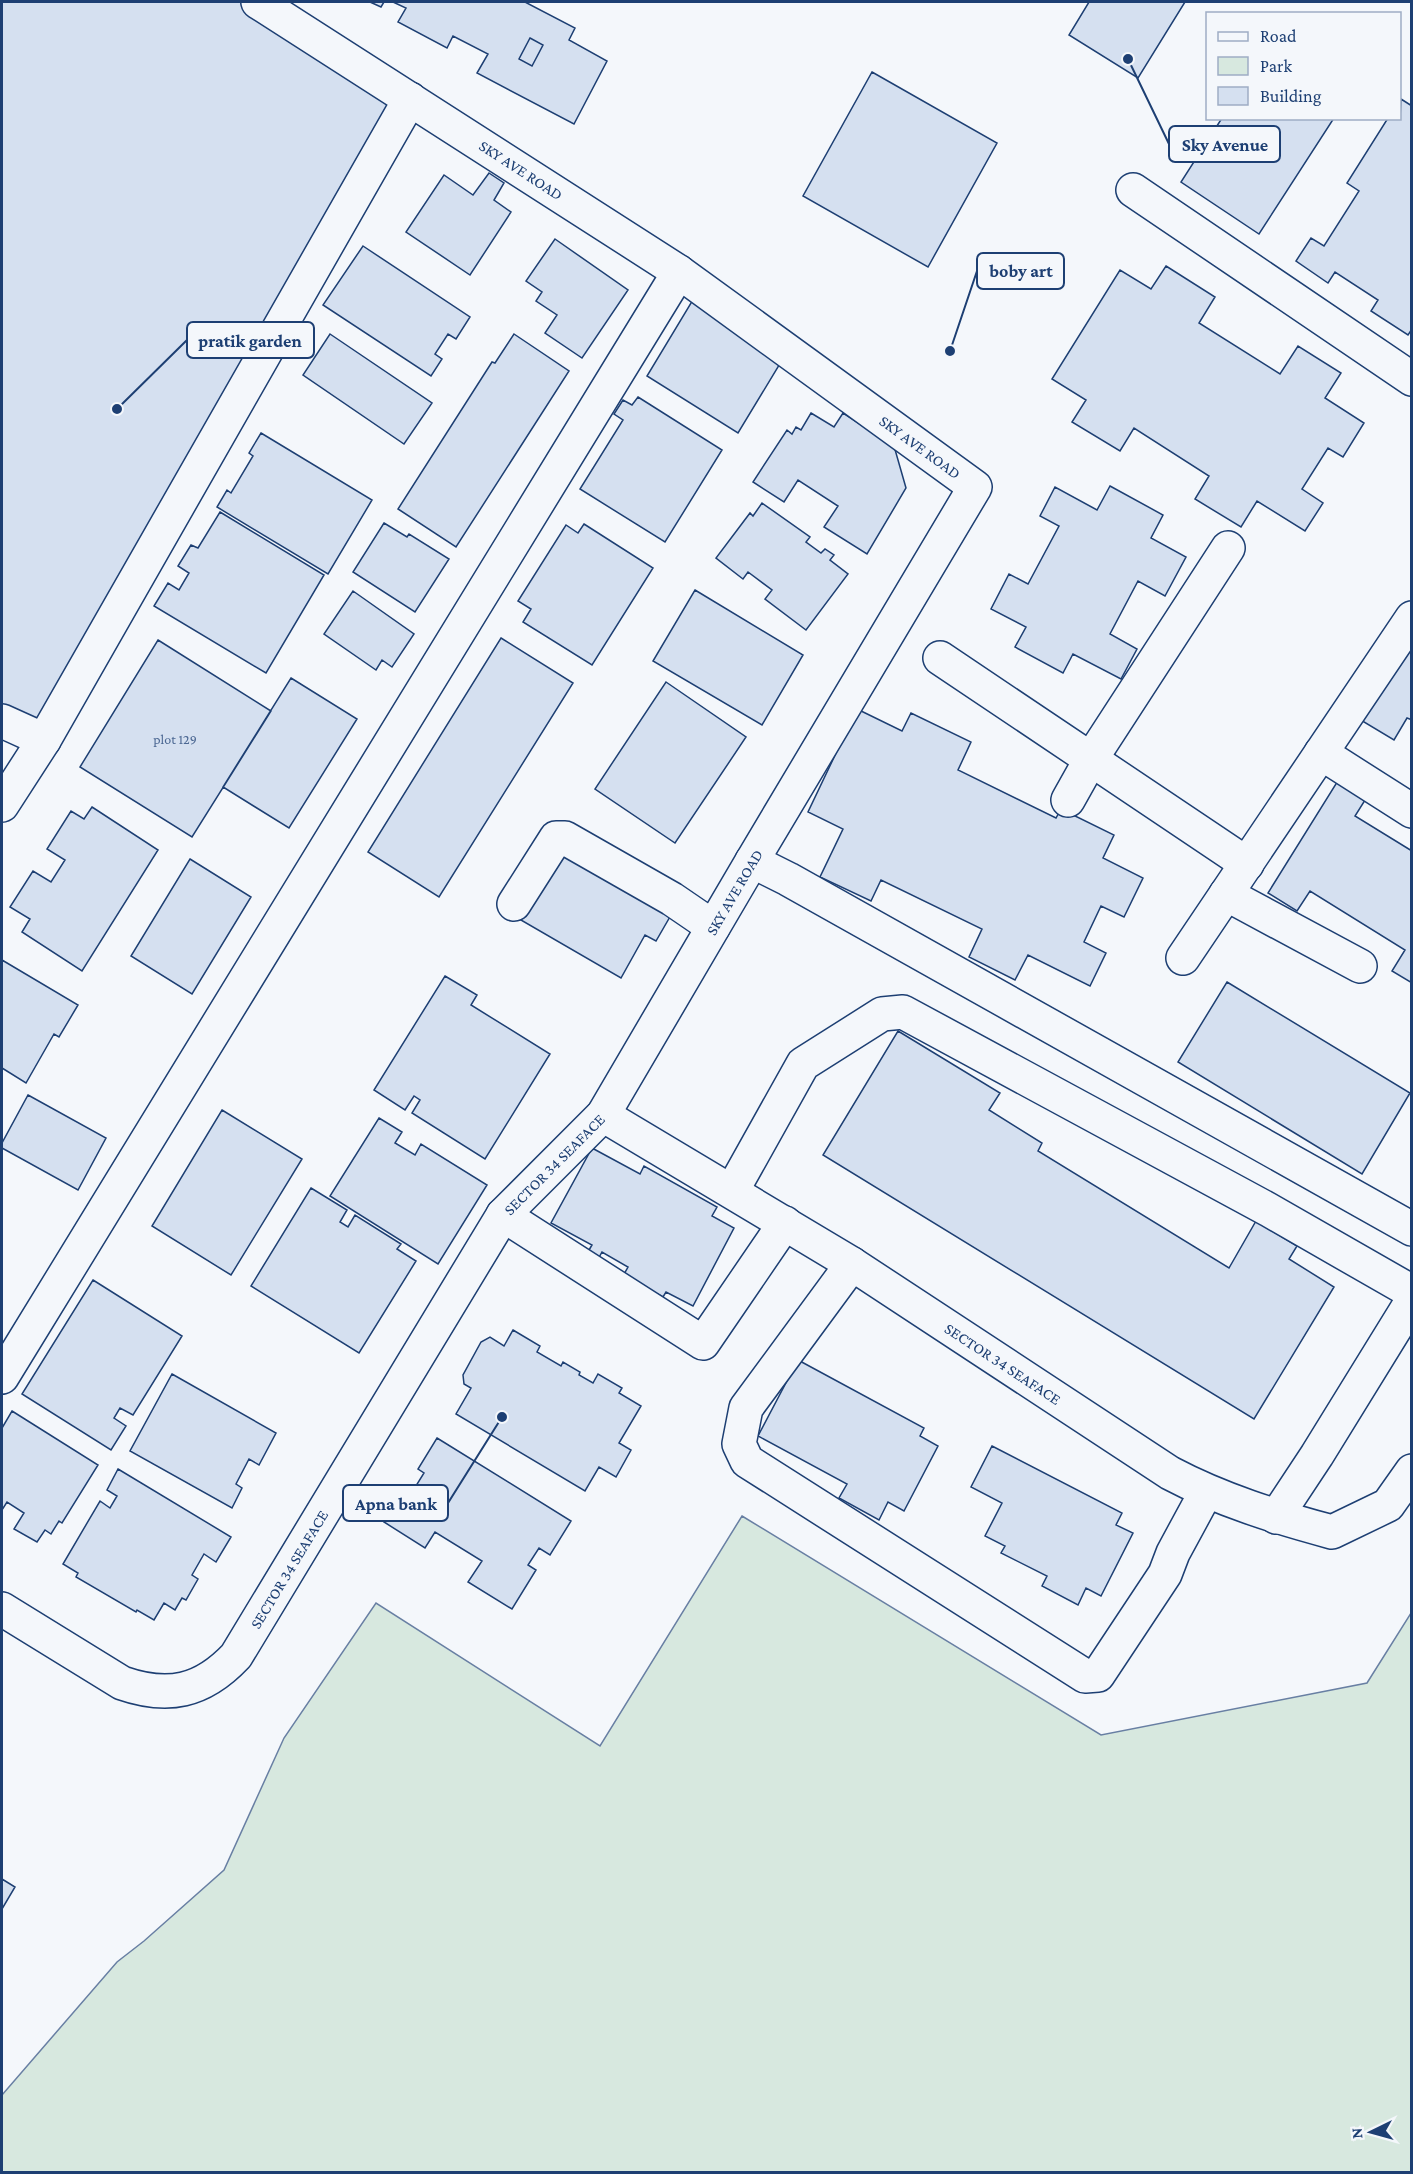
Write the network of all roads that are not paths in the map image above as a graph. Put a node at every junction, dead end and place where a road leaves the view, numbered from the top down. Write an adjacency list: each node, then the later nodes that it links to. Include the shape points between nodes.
1 (258, 2): 2 (street, SKY AVE ROAD)
2 (410, 99): 4 (street, SKY AVE ROAD); 10 (street)
3 (1133, 190): 5 (street)
4 (679, 272): 16 (street, SKY AVE ROAD, via 975,487); 31 (street)
5 (1412, 380)
6 (1228, 548): 12 (street)
7 (1412, 618): 11 (street)
8 (940, 658): 12 (street)
9 (2, 721): 10 (street)
10 (44, 740): 14 (street)
11 (1321, 753): 15 (street); 17 (street)
12 (1091, 759): 13 (street); 17 (street)
13 (1068, 800)
14 (2, 805)
15 (1412, 811)
16 (752, 861): 20 (street, SKY AVE ROAD); 27 (street)
17 (1247, 864): 18 (street)
18 (1226, 894): 21 (street); 22 (street)
19 (514, 904): 20 (street, via 556,838 565,838)
20 (713, 927): 23 (street, SKY AVE ROAD)
21 (1183, 958)
22 (1360, 966)
23 (603, 1115): 24 (street, SECTOR 34 SEAFACE); 25 (street, SECTOR 34 SEAFACE)
24 (732, 1191): 26 (street, SECTOR 34 SEAFACE); 29 (street, via 803,1064 882,1014 903,1012)
25 (503, 1215): 26 (street, via 703,1343); 35 (street, SECTOR 34 SEAFACE, via 236,1656 222,1671 197,1686 142,1690 122,1683)
26 (785, 1223): 28 (street, SECTOR 34 SEAFACE)
27 (1412, 1229)
28 (852, 1264): 33 (street, SECTOR 34 SEAFACE, via 1170,1473); 33 (street, via 746,1408 739,1444 747,1461 1085,1676 1098,1675 1159,1584)
29 (1412, 1292)
30 (1412, 1300): 34 (street)
31 (2, 1377)
32 (1412, 1471): 34 (street, SECTOR 34 SEAFACE, via 1388,1505 1332,1533)
33 (1206, 1492): 34 (street, SECTOR 34 SEAFACE)
34 (1276, 1517)
35 (2, 1609)

